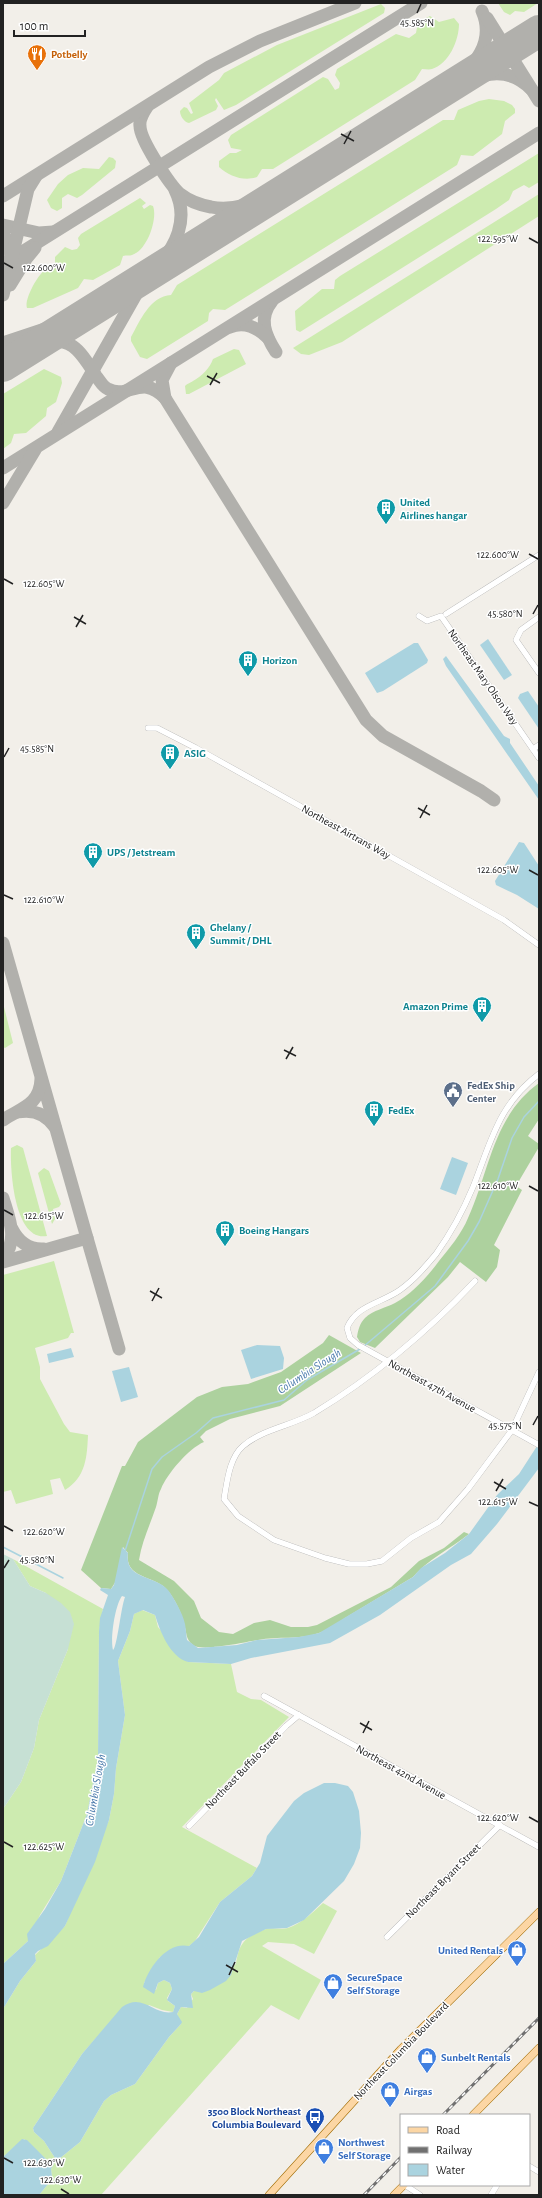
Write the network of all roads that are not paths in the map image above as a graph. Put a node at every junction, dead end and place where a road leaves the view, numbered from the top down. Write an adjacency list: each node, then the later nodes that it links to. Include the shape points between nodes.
1 (539, 555): 2 (street)
2 (446, 614)
3 (418, 616): 8 (street, Northeast Mary Olson Way, via 427,621 441,616)
4 (539, 617): 5 (street, via 520,630 516,640)
5 (539, 673)
6 (148, 728): 10 (street, Northeast Airtrans Way, via 157,728 196,748 504,920)
7 (539, 745): 8 (street)
8 (533, 749): 9 (street, Northeast Mary Olson Way)
9 (539, 758)
10 (539, 945)
11 (539, 1074): 13 (street, Northeast 47th Avenue, via 517,1093 500,1117 462,1211 425,1268 405,1286 358,1312 349,1325 348,1334 358,1345)
12 (476, 1280): 13 (street, via 435,1323)
13 (390, 1362): 15 (street, Northeast 47th Avenue); 15 (street, via 312,1414 268,1431 242,1446 228,1476 224,1499 238,1516 274,1540 331,1560 349,1564 382,1561 444,1517 481,1473)
14 (539, 1372): 15 (street)
15 (512, 1430): 16 (street, Northeast 47th Avenue)
16 (537, 1444)
17 (264, 1696): 18 (street, Northeast 42nd Avenue)
18 (299, 1715): 19 (street, Northeast Buffalo Street); 20 (street, Northeast 42nd Avenue)
19 (189, 1826)
20 (500, 1826): 21 (street, Northeast 42nd Avenue); 23 (street, Northeast Bryant Street)
21 (539, 1847)
22 (539, 1912): 31 (main road, Northeast Columbia Boulevard, via 401,2049)
23 (387, 1937)
24 (539, 2048): 25 (main road)
25 (474, 2114)
26 (530, 2167): 27 (street)
27 (539, 2172)
28 (403, 2186): 32 (main road)
29 (406, 2186): 33 (street)
30 (496, 2186): 34 (street)
31 (269, 2195)
32 (394, 2195)
33 (420, 2195)
34 (491, 2195)

